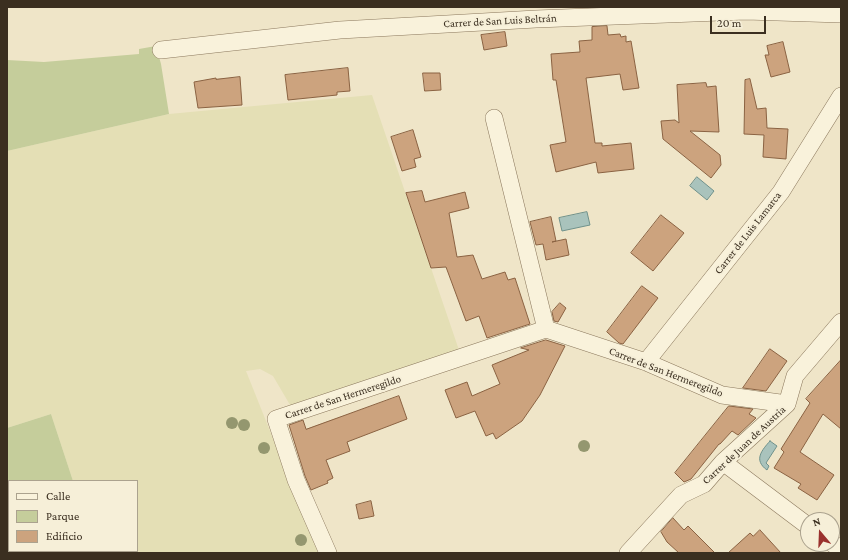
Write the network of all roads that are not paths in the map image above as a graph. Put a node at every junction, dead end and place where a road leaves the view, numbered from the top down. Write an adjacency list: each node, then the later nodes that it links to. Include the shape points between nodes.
1 (841, 14): 2 (street, Carrer de San Luis Beltrán, via 746,11 536,19 340,30)
2 (161, 50)
3 (841, 96): 7 (street, Carrer de Luis Lamarca, via 781,192)
4 (494, 118): 6 (street)
5 (841, 322): 8 (street, Carrer de Juan de Austria, via 795,376)
6 (546, 329): 7 (street, Carrer de San Hermeregildo); 11 (street, Carrer de San Hermeregildo, via 276,419 296,480)
7 (646, 362): 8 (street, Carrer de San Hermeregildo, via 722,396)
8 (787, 404): 9 (street, Carrer de Juan de Austria)
9 (723, 462): 10 (street); 12 (street, Carrer de Juan de Austria, via 704,484 681,495)
10 (800, 520)
11 (328, 553)
12 (628, 553)

